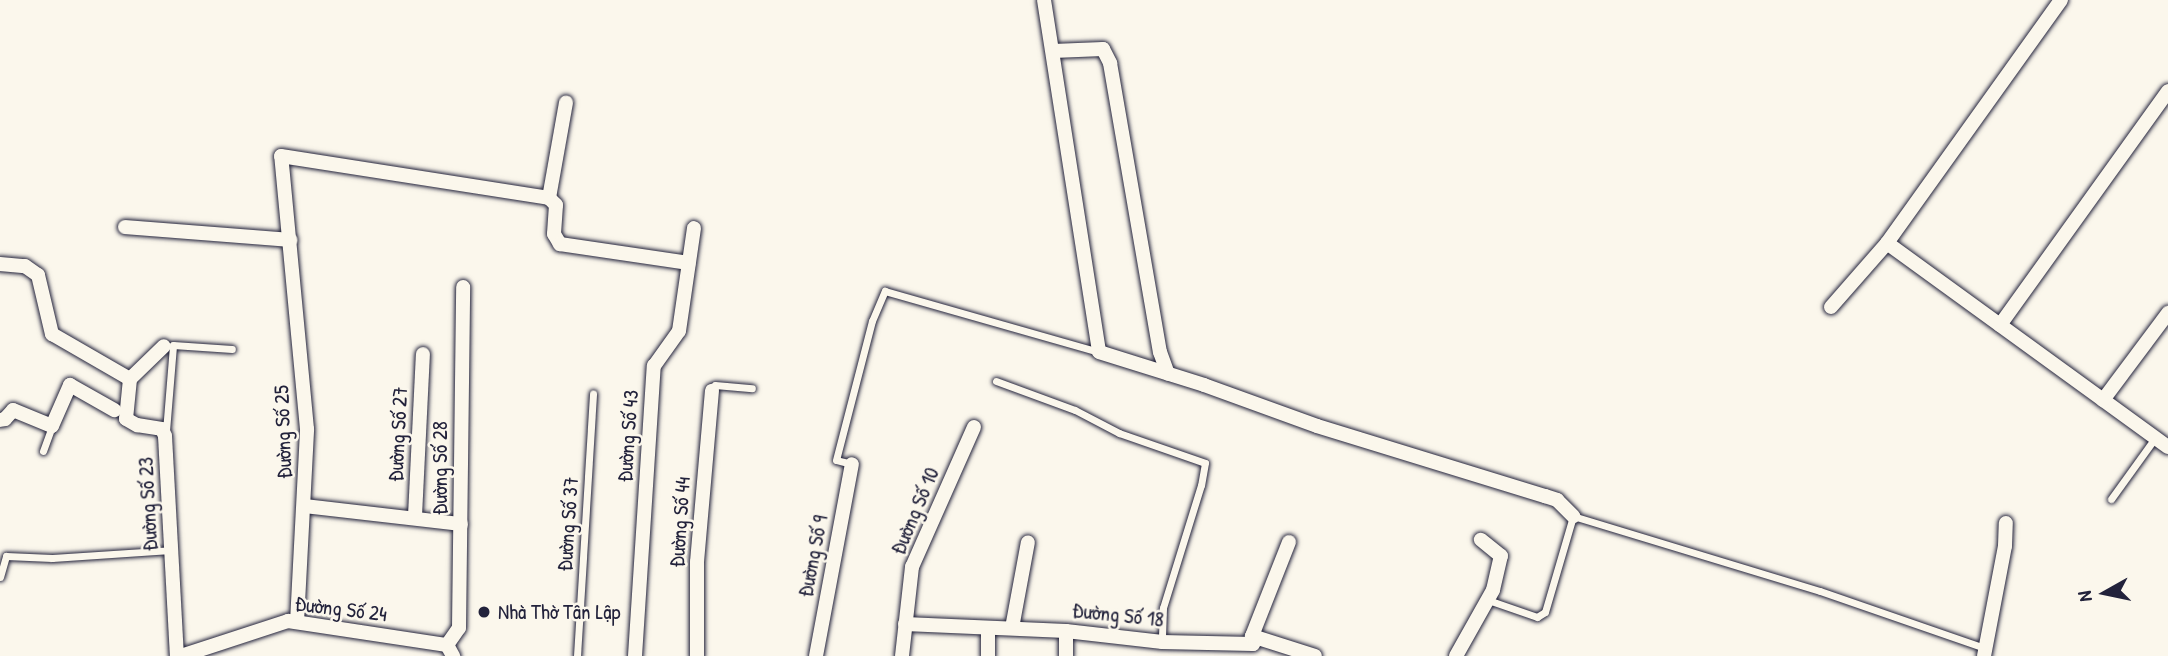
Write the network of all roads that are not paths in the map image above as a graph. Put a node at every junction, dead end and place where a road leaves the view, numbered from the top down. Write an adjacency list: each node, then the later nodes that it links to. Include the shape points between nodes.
1 (1044, 0): 3 (street)
2 (2060, 0): 10 (street)
3 (1053, 51): 19 (street); 21 (street, via 1103,49 1110,63 1160,352)
4 (2168, 91): 16 (street)
5 (566, 103): 6 (street)
6 (549, 198): 9 (street, Đường Số 25, via 281,156); 11 (street, via 556,205 554,234 560,244)
7 (125, 227): 9 (street)
8 (694, 228): 11 (street, Đường Số 43)
9 (290, 240): 38 (street, Đường Số 25, via 307,429)
10 (1887, 243): 14 (street); 16 (street)
11 (689, 263): 60 (street, Đường Số 43, via 679,331 654,366)
12 (0, 264): 22 (street, via 25,267 38,275 52,334)
13 (463, 287): 42 (street, Đường Số 28)
14 (1831, 307)
15 (2168, 313): 27 (street)
16 (2000, 325): 27 (street)
17 (164, 346): 22 (street)
18 (232, 349): 32 (lane, via 173,345)
19 (1099, 352): 21 (street); 36 (lane, via 885,291 864,349 836,460)
20 (423, 354): 39 (street, Đường Số 27)
21 (1168, 374): 40 (street, via 1317,426 1557,500)
22 (130, 379): 32 (street, Đường Số 23, via 126,419 162,429)
23 (996, 381): 55 (lane, via 1205,463 1163,608)
24 (752, 388): 25 (lane, via 715,385)
25 (712, 391): 61 (street, Đường Số 44, via 697,562)
26 (593, 393): 59 (lane, Đường Số 37)
27 (2103, 400): 33 (street)
28 (114, 410): 30 (street, via 70,385)
29 (0, 420): 30 (street, via 13,410)
30 (52, 426): 35 (lane)
31 (974, 427): 50 (street, Đường Số 10, via 912,567)
32 (165, 436): 46 (street, Đường Số 23)
33 (2156, 438): 34 (street); 37 (lane)
34 (2168, 447)
35 (43, 452)
36 (852, 464): 62 (street, Đường Số 9)
37 (2111, 499)
38 (305, 506): 39 (street); 49 (street, Đường Số 25)
39 (415, 516): 42 (street)
40 (1573, 516): 48 (lane, via 1545,612 1537,617); 57 (lane, via 1820,591)
41 (2006, 523): 57 (street)
42 (461, 524): 56 (street, Đường Số 28, via 459,628)
43 (1480, 540): 48 (street, via 1502,556)
44 (1028, 542): 52 (street)
45 (1289, 542): 54 (street)
46 (172, 550): 47 (lane, via 52,558 6,556); 58 (street, Đường Số 23)
47 (0, 577)
48 (1488, 600): 67 (street)
49 (297, 622): 56 (street, Đường Số 24); 58 (street, Đường Số 24)
50 (905, 624): 51 (street, Đường Số 18); 63 (street, Đường Số 10)
51 (988, 628): 52 (street, Đường Số 18); 64 (street)
52 (1012, 628): 53 (street, Đường Số 18)
53 (1066, 631): 55 (street, Đường Số 18); 65 (street)
54 (1253, 645): 55 (street, Đường Số 18); 66 (street, Đường Số 18)
55 (1162, 649)
56 (450, 651)
57 (1985, 652)
58 (179, 656)
59 (577, 656)
60 (635, 656)
61 (697, 656)
62 (816, 656)
63 (902, 656)
64 (988, 656)
65 (1066, 656)
66 (1315, 656)
67 (1456, 656)

